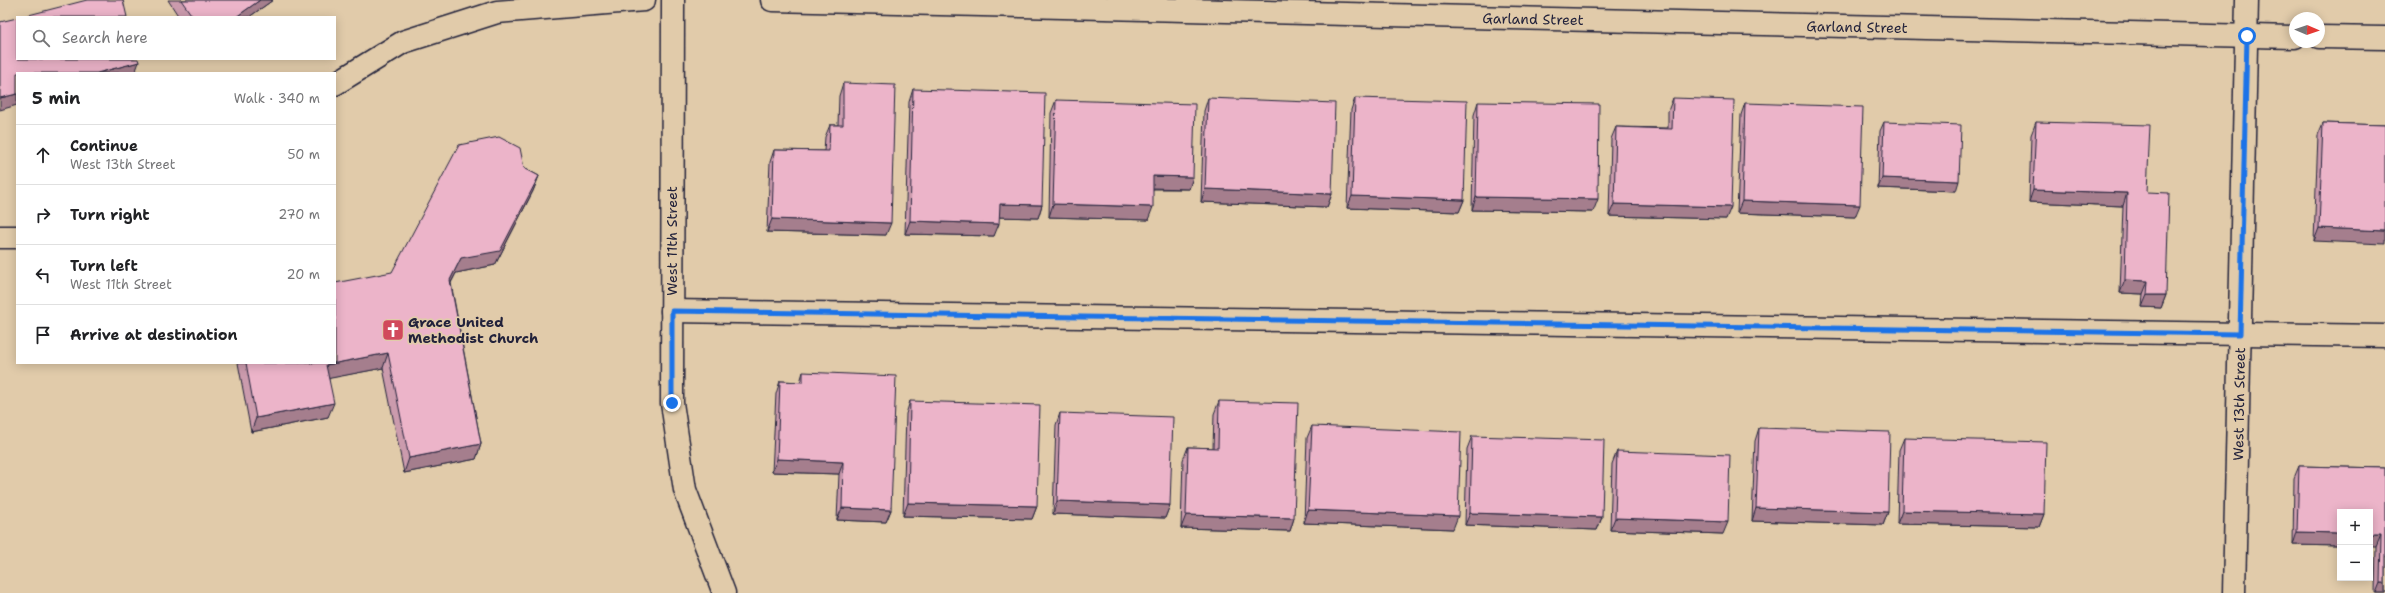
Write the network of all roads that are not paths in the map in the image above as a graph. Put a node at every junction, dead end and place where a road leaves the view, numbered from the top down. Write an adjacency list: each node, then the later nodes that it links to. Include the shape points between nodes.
1 (644, 0): 9 (street, via 497,12 403,42)
2 (673, 0): 12 (street, West 11th Street)
3 (772, 0): 5 (street, Garland Street)
4 (2247, 0): 5 (street, West 13th Street)
5 (2247, 36): 6 (street, Garland Street); 13 (street, West 13th Street)
6 (2289, 37)
7 (2325, 37): 8 (street)
8 (2385, 38)
9 (336, 83)
10 (0, 237): 11 (street)
11 (16, 237)
12 (672, 311): 13 (street); 15 (street, West 11th Street, via 672,403 685,490)
13 (2240, 334): 14 (street); 16 (street, West 13th Street)
14 (2385, 336)
15 (724, 593)
16 (2234, 593)

